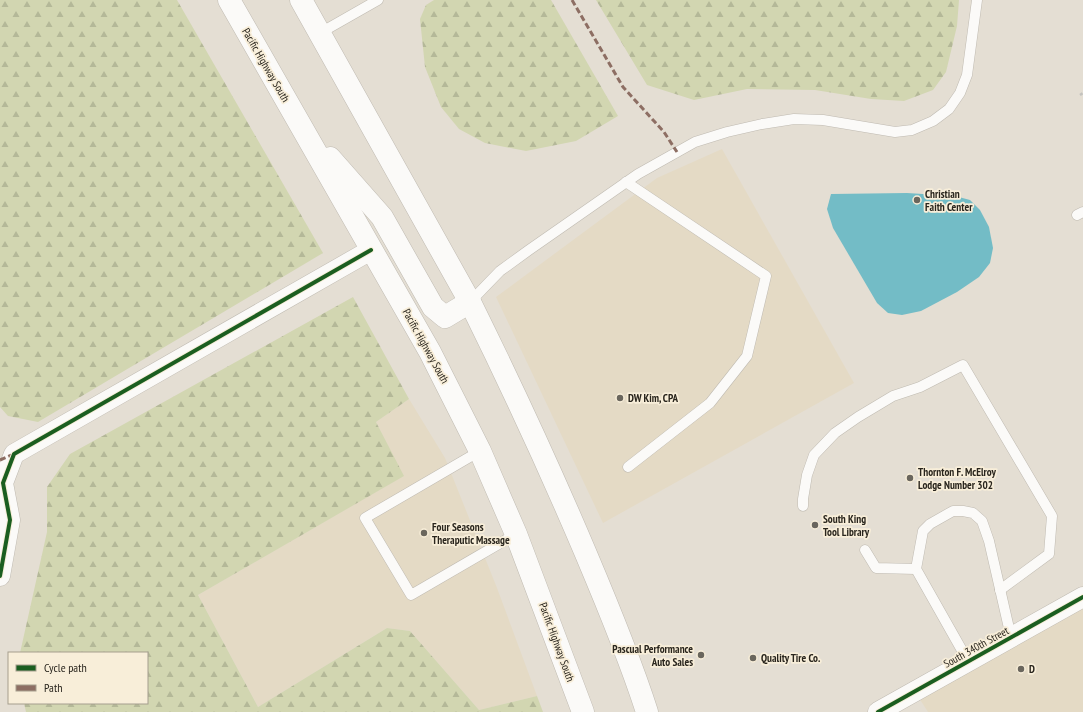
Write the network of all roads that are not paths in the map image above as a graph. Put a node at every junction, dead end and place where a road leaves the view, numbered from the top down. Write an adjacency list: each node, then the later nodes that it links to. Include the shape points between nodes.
1 (229, 0): 6 (main road, Pacific Highway South)
2 (301, 0): 5 (main road)
3 (378, 0): 5 (lane)
4 (977, 0): 7 (lane, via 967,75 960,93 949,109 933,121 912,130 895,132 823,120 794,119 762,124 695,142)
5 (320, 33): 9 (main road)
6 (300, 124): 8 (main road, Pacific Highway South); 9 (main road, via 382,217 433,307 445,317)
7 (626, 182): 9 (lane, via 500,271); 11 (lane, via 766,276 747,356 710,403)
8 (371, 250): 10 (main road, Pacific Highway South, via 430,352); 16 (street, via 14,454 3,483 10,520)
9 (470, 302): 22 (main road, via 564,502 605,600)
10 (480, 452): 13 (main road, Pacific Highway South); 13 (lane, via 365,518 411,595)
11 (628, 467)
12 (803, 506): 17 (lane, via 807,475 814,455 835,433 893,396 920,387 963,366 1052,516 1049,554)
13 (516, 534): 21 (main road, Pacific Highway South)
14 (866, 550): 15 (lane, via 876,568)
15 (916, 569): 17 (lane, via 923,531 930,524 953,511 973,513 982,521); 20 (lane)
16 (0, 576)
17 (1000, 590): 19 (lane)
18 (1083, 597): 19 (street, South 340th Street)
19 (1012, 637): 20 (street, South 340th Street)
20 (968, 661): 23 (street, South 340th Street)
21 (583, 712)
22 (647, 712)
23 (878, 712)

